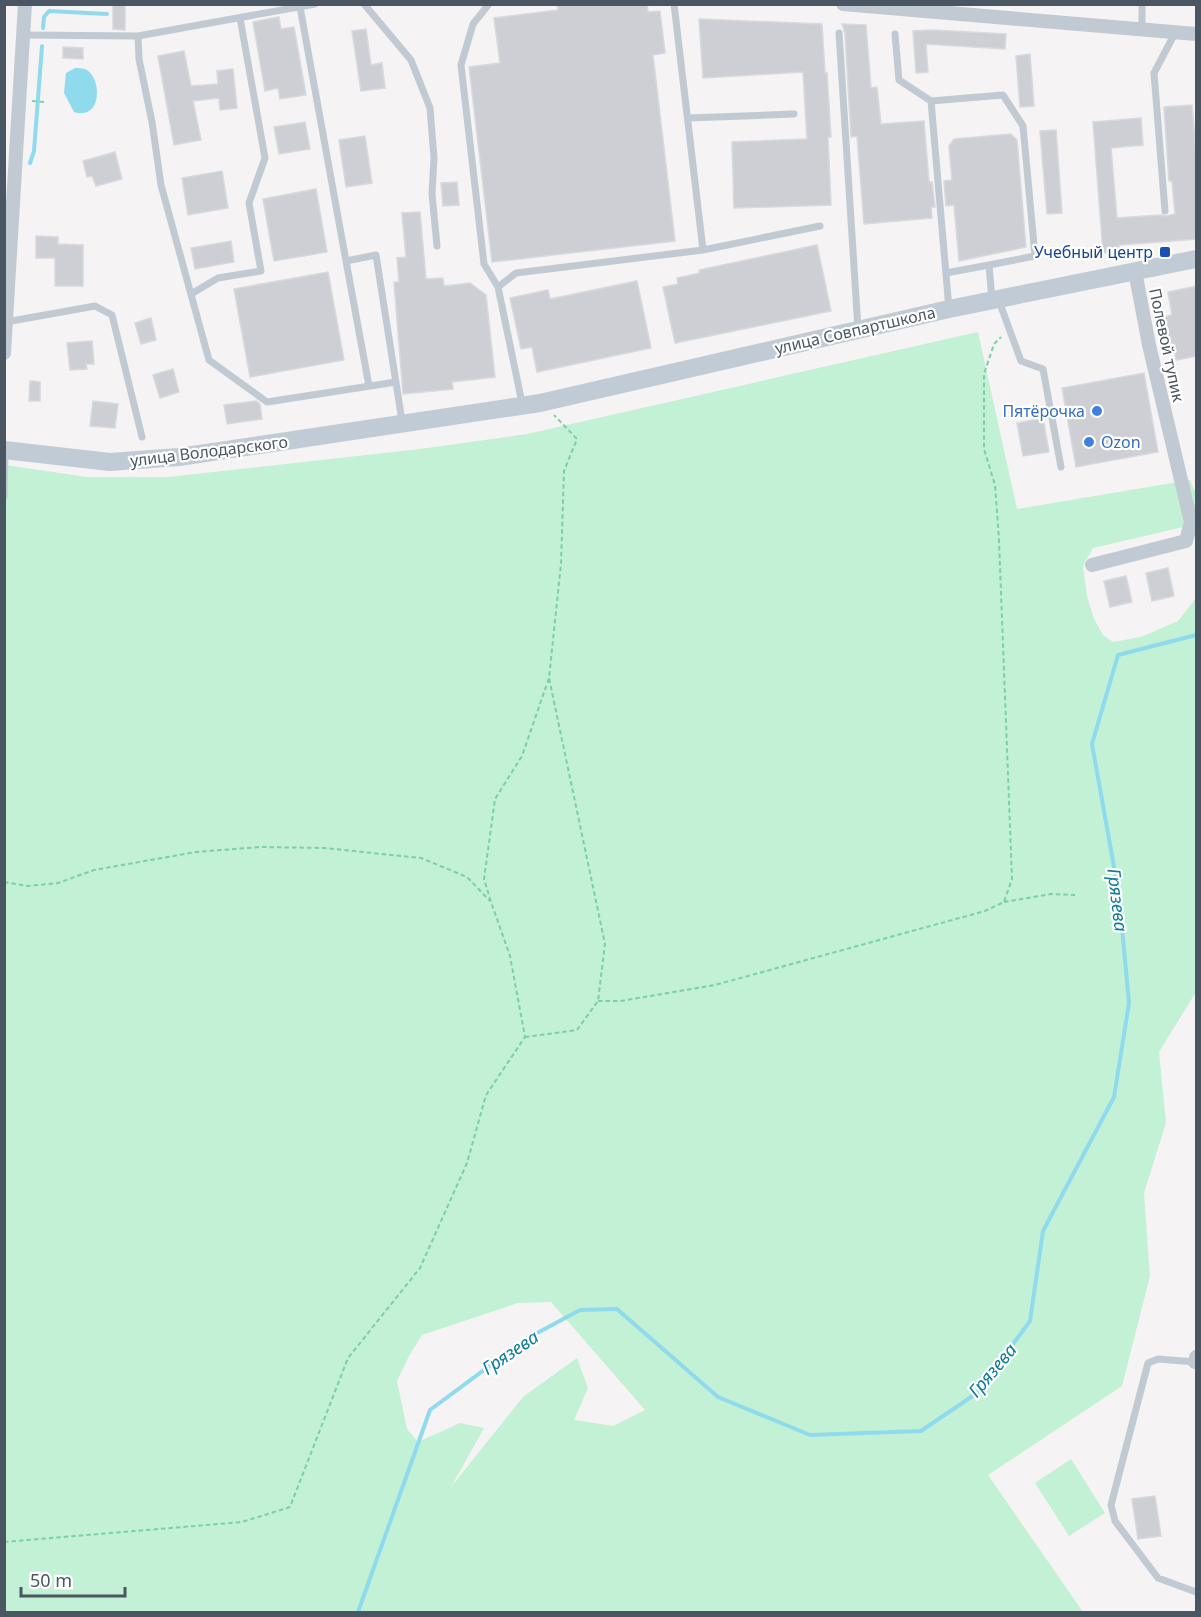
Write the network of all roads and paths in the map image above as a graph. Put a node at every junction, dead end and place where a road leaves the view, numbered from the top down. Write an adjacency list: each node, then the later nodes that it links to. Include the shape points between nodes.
1 (25, 4): 15 (street)
2 (315, 4): 8 (lane)
3 (364, 4): 24 (lane, via 411,60 430,108)
4 (489, 4): 31 (lane, via 473,24 461,65 484,264)
5 (674, 4): 21 (lane)
6 (843, 4): 10 (street)
7 (1142, 4): 10 (lane)
8 (300, 7): 9 (lane); 27 (lane)
9 (240, 18): 16 (lane); 32 (lane, via 264,158 249,203 261,271 218,278)
10 (1142, 30): 12 (street)
11 (839, 33): 36 (lane)
12 (1175, 33): 14 (street); 22 (lane, via 1154,73)
13 (895, 34): 18 (lane, via 899,80)
14 (1197, 34)
15 (23, 35): 16 (lane); 35 (street)
16 (138, 36): 32 (lane, via 161,185)
17 (32, 101): 19 (path)
18 (931, 101): 28 (lane, via 1003,95 1023,126 1035,255); 30 (lane)
19 (44, 102)
20 (794, 114): 21 (lane)
21 (687, 118): 25 (lane)
22 (1165, 211)
23 (820, 226): 25 (lane)
24 (437, 246)
25 (703, 250): 31 (lane, via 516,273)
26 (1197, 259): 29 (street, улица Совпартшкола)
27 (346, 261): 39 (lane, via 376,255); 40 (lane)
28 (989, 265): 30 (lane); 33 (lane)
29 (1135, 271): 33 (street, улица Совпартшкола); 47 (street, Полевой тупик, via 1191,522 1186,541)
30 (946, 273): 34 (lane)
31 (498, 287): 41 (lane)
32 (191, 294): 40 (lane, via 209,360 267,402)
33 (995, 299): 34 (street, улица Совпартшкола); 37 (lane)
34 (949, 309): 36 (street, улица Совпартшкола)
35 (6, 322): 38 (street); 43 (lane, via 95,306 112,315)
36 (858, 329): 41 (street, улица Совпартшкола)
37 (1009, 329): 45 (lane, via 1021,361 1043,369); 52 (path, via 994,344 984,374 984,449 994,485 999,540 1012,879)
38 (4, 353)
39 (396, 382): 40 (lane); 42 (lane)
40 (369, 386)
41 (526, 405): 42 (street, улица Совпартшкола); 48 (path, via 566,426 577,439 564,471 561,564)
42 (407, 423): 44 (street, улица Володарского, via 139,461 88,460)
43 (142, 437)
44 (5, 450): 46 (lane)
45 (1060, 467)
46 (4, 497)
47 (1092, 565)
48 (549, 678): 51 (path, via 522,756 495,799 484,879); 53 (path, via 605,944)
49 (4, 882): 51 (path, via 27,886 58,883 94,870 196,852 324,848 421,858 467,878)
50 (1075, 895): 52 (path, via 1051,894)
51 (490, 902): 54 (path, via 510,956)
52 (1004, 902): 53 (path, via 985,911 715,985 621,1001)
53 (598, 1001): 54 (path, via 577,1030)
54 (525, 1037): 56 (path, via 486,1095 467,1163 420,1268 348,1358 290,1508 242,1522)
55 (1196, 1360): 57 (lane, via 1158,1359 1148,1363 1111,1505 1115,1521 1158,1578)
56 (4, 1542)
57 (1197, 1592)

